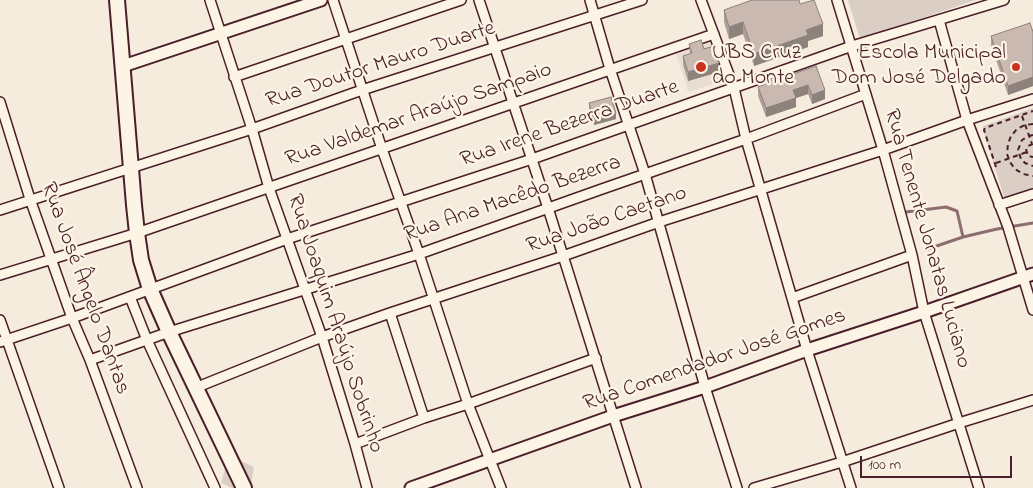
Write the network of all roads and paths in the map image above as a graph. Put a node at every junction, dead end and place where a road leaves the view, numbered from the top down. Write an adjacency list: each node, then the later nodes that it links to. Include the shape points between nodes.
1 (117, 0): 19 (main road)
2 (210, 0): 14 (street, Rua Joaquim Araújo Sobrinho)
3 (321, 0): 14 (street)
4 (333, 0): 16 (street)
5 (461, 0): 16 (street)
6 (479, 0): 18 (street)
7 (590, 0): 12 (street)
8 (642, 0): 12 (street, Rua Doutor Mauro Duarte)
9 (702, 0): 15 (street)
10 (838, 0): 17 (street, Rua Tenente Jonatas Luciano)
11 (1004, 0): 13 (street, Rua Irene Bezerra Duarte)
12 (595, 15): 18 (street, Rua Doutor Mauro Duarte); 20 (street)
13 (939, 20): 17 (street, Rua Irene Bezerra Duarte); 30 (street)
14 (221, 33): 19 (street); 21 (street, Rua Joaquim Araújo Sobrinho)
15 (714, 34): 20 (street, Rua Valdemar Araújo Sampaio); 22 (street)
16 (346, 40): 21 (street); 23 (street)
17 (852, 46): 22 (street, Rua Irene Bezerra Duarte); 24 (street, Rua Tenente Jonatas Luciano)
18 (494, 48): 23 (street, Rua Doutor Mauro Duarte); 27 (street)
19 (123, 66): 48 (main road)
20 (610, 69): 27 (street, Rua Valdemar Araújo Sampaio); 31 (street)
21 (234, 77): 34 (street, Rua Joaquim Araújo Sobrinho)
22 (734, 88): 31 (street, Rua Irene Bezerra Duarte); 37 (street)
23 (362, 90): 34 (street, Rua Doutor Mauro Duarte); 39 (street)
24 (866, 94): 37 (street, Rua Ana Macêdo Bezerra); 40 (street, Rua Tenente Jonatas Luciano)
25 (1033, 99): 30 (street, Rua João Caetano)
26 (0, 102): 55 (street, Rua José Ângelo Dantas)
27 (513, 102): 39 (street, Rua Valdemar Araújo Sampaio); 45 (street)
28 (1033, 111): 29 (path)
29 (1021, 115): 33 (path); 46 (path, via 985,128)
30 (967, 120): 40 (street, Rua João Caetano); 57 (street)
31 (630, 124): 45 (street, Rua Irene Bezerra Duarte); 50 (street)
32 (1033, 124): 33 (path)
33 (1025, 125): 36 (path); 43 (path, via 1011,136)
34 (252, 129): 48 (street, Rua Doutor Mauro Duarte); 52 (street, Rua Joaquim Araújo Sobrinho)
35 (1033, 135): 36 (path)
36 (1029, 136): 38 (path); 42 (path, via 1022,140)
37 (746, 139): 50 (street, Rua Ana Macêdo Bezerra); 53 (street)
38 (1032, 144): 41 (path)
39 (382, 149): 52 (street, Rua Valdemar Araújo Sampaio); 56 (street)
40 (883, 150): 53 (street, Rua João Caetano); 64 (street, Rua Tenente Jonatas Luciano)
41 (1026, 152): 42 (path); 44 (path)
42 (1019, 155): 43 (path); 47 (path, via 1025,163)
43 (1009, 158): 46 (path); 51 (path, via 1015,169)
44 (1033, 158)
45 (532, 159): 56 (street, Rua Irene Bezerra Duarte); 58 (street)
46 (995, 163): 49 (path)
47 (1033, 166)
48 (131, 168): 55 (street, Rua Doutor Mauro Duarte); 61 (main road)
49 (997, 171)
50 (645, 174): 58 (street, Rua Ana Macêdo Bezerra); 60 (street)
51 (1033, 176)
52 (269, 188): 61 (street, Rua Valdemar Araújo Sampaio); 62 (street, Rua Joaquim Araújo Sobrinho)
53 (760, 190): 60 (street, Rua João Caetano); 72 (street)
54 (1033, 194): 57 (street)
55 (30, 200): 59 (street, Rua Doutor Mauro Duarte); 66 (street, Rua José Ângelo Dantas)
56 (401, 202): 62 (street, Rua Irene Bezerra Duarte); 63 (street)
57 (999, 205): 68 (street)
58 (548, 208): 63 (street, Rua Ana Macêdo Bezerra); 65 (street)
59 (0, 210)
60 (659, 222): 65 (street, Rua João Caetano); 86 (street)
61 (137, 233): 66 (street, Rua Valdemar Araújo Sampaio); 69 (main road)
62 (288, 239): 69 (street, Rua Irene Bezerra Duarte); 70 (street, Rua Joaquim Araújo Sobrinho)
63 (419, 254): 70 (street, Rua Ana Macêdo Bezerra); 73 (street)
64 (912, 255): 72 (street); 75 (street, Rua Tenente Jonatas Luciano)
65 (563, 256): 73 (street, Rua João Caetano); 84 (street)
66 (52, 259): 67 (street, Rua Valdemar Araújo Sampaio); 77 (street, Rua José Ângelo Dantas)
67 (0, 275)
68 (1028, 276): 74 (street); 75 (street, Rua Comendador José Gomes)
69 (150, 289): 71 (street, Rua Irene Bezerra Duarte); 79 (main road)
70 (306, 289): 79 (street, Rua Ana Macêdo Bezerra); 80 (street, Rua Joaquim Araújo Sobrinho)
71 (130, 297): 77 (street, Rua Irene Bezerra Duarte); 81 (street)
72 (792, 298): 83 (street)
73 (433, 299): 76 (street, Rua João Caetano); 89 (street)
74 (1033, 310)
75 (924, 312): 83 (street, Rua Comendador José Gomes); 92 (street, Rua Tenente Jonatas Luciano)
76 (390, 314): 80 (street, Rua João Caetano); 91 (street)
77 (72, 318): 82 (street, Rua Irene Bezerra Duarte); 85 (street, Rua José Ângelo Dantas)
78 (0, 320): 82 (street)
79 (169, 332): 81 (street, Rua Ana Macêdo Bezerra); 87 (main road)
80 (322, 337): 87 (street, Rua João Caetano); 93 (street, Rua Joaquim Araújo Sobrinho)
81 (147, 340): 85 (street, Rua Ana Macêdo Bezerra); 98 (street)
82 (4, 341): 96 (street)
83 (806, 350): 86 (street, Rua Comendador José Gomes); 95 (street)
84 (596, 358): 89 (street); 90 (street)
85 (90, 360): 97 (street, Rua José Ângelo Dantas)
86 (705, 387): 90 (street, Rua Comendador José Gomes); 104 (street)
87 (195, 388): 99 (main road)
88 (1033, 400): 92 (street)
89 (468, 404): 91 (street); 94 (street)
90 (613, 416): 94 (street, Rua Comendador José Gomes); 103 (street)
91 (424, 418): 93 (street)
92 (959, 423): 95 (street); 107 (street, Rua Tenente Jonatas Luciano)
93 (355, 444): 100 (street, Rua Joaquim Araújo Sobrinho)
94 (490, 460): 101 (street, Rua Comendador José Gomes); 102 (street)
95 (842, 462): 105 (street); 106 (street)
96 (59, 488)
97 (137, 488)
98 (215, 488)
99 (244, 488)
100 (367, 488)
101 (411, 488)
102 (500, 488)
103 (636, 488)
104 (737, 488)
105 (754, 488)
106 (851, 488)
107 (979, 488)

